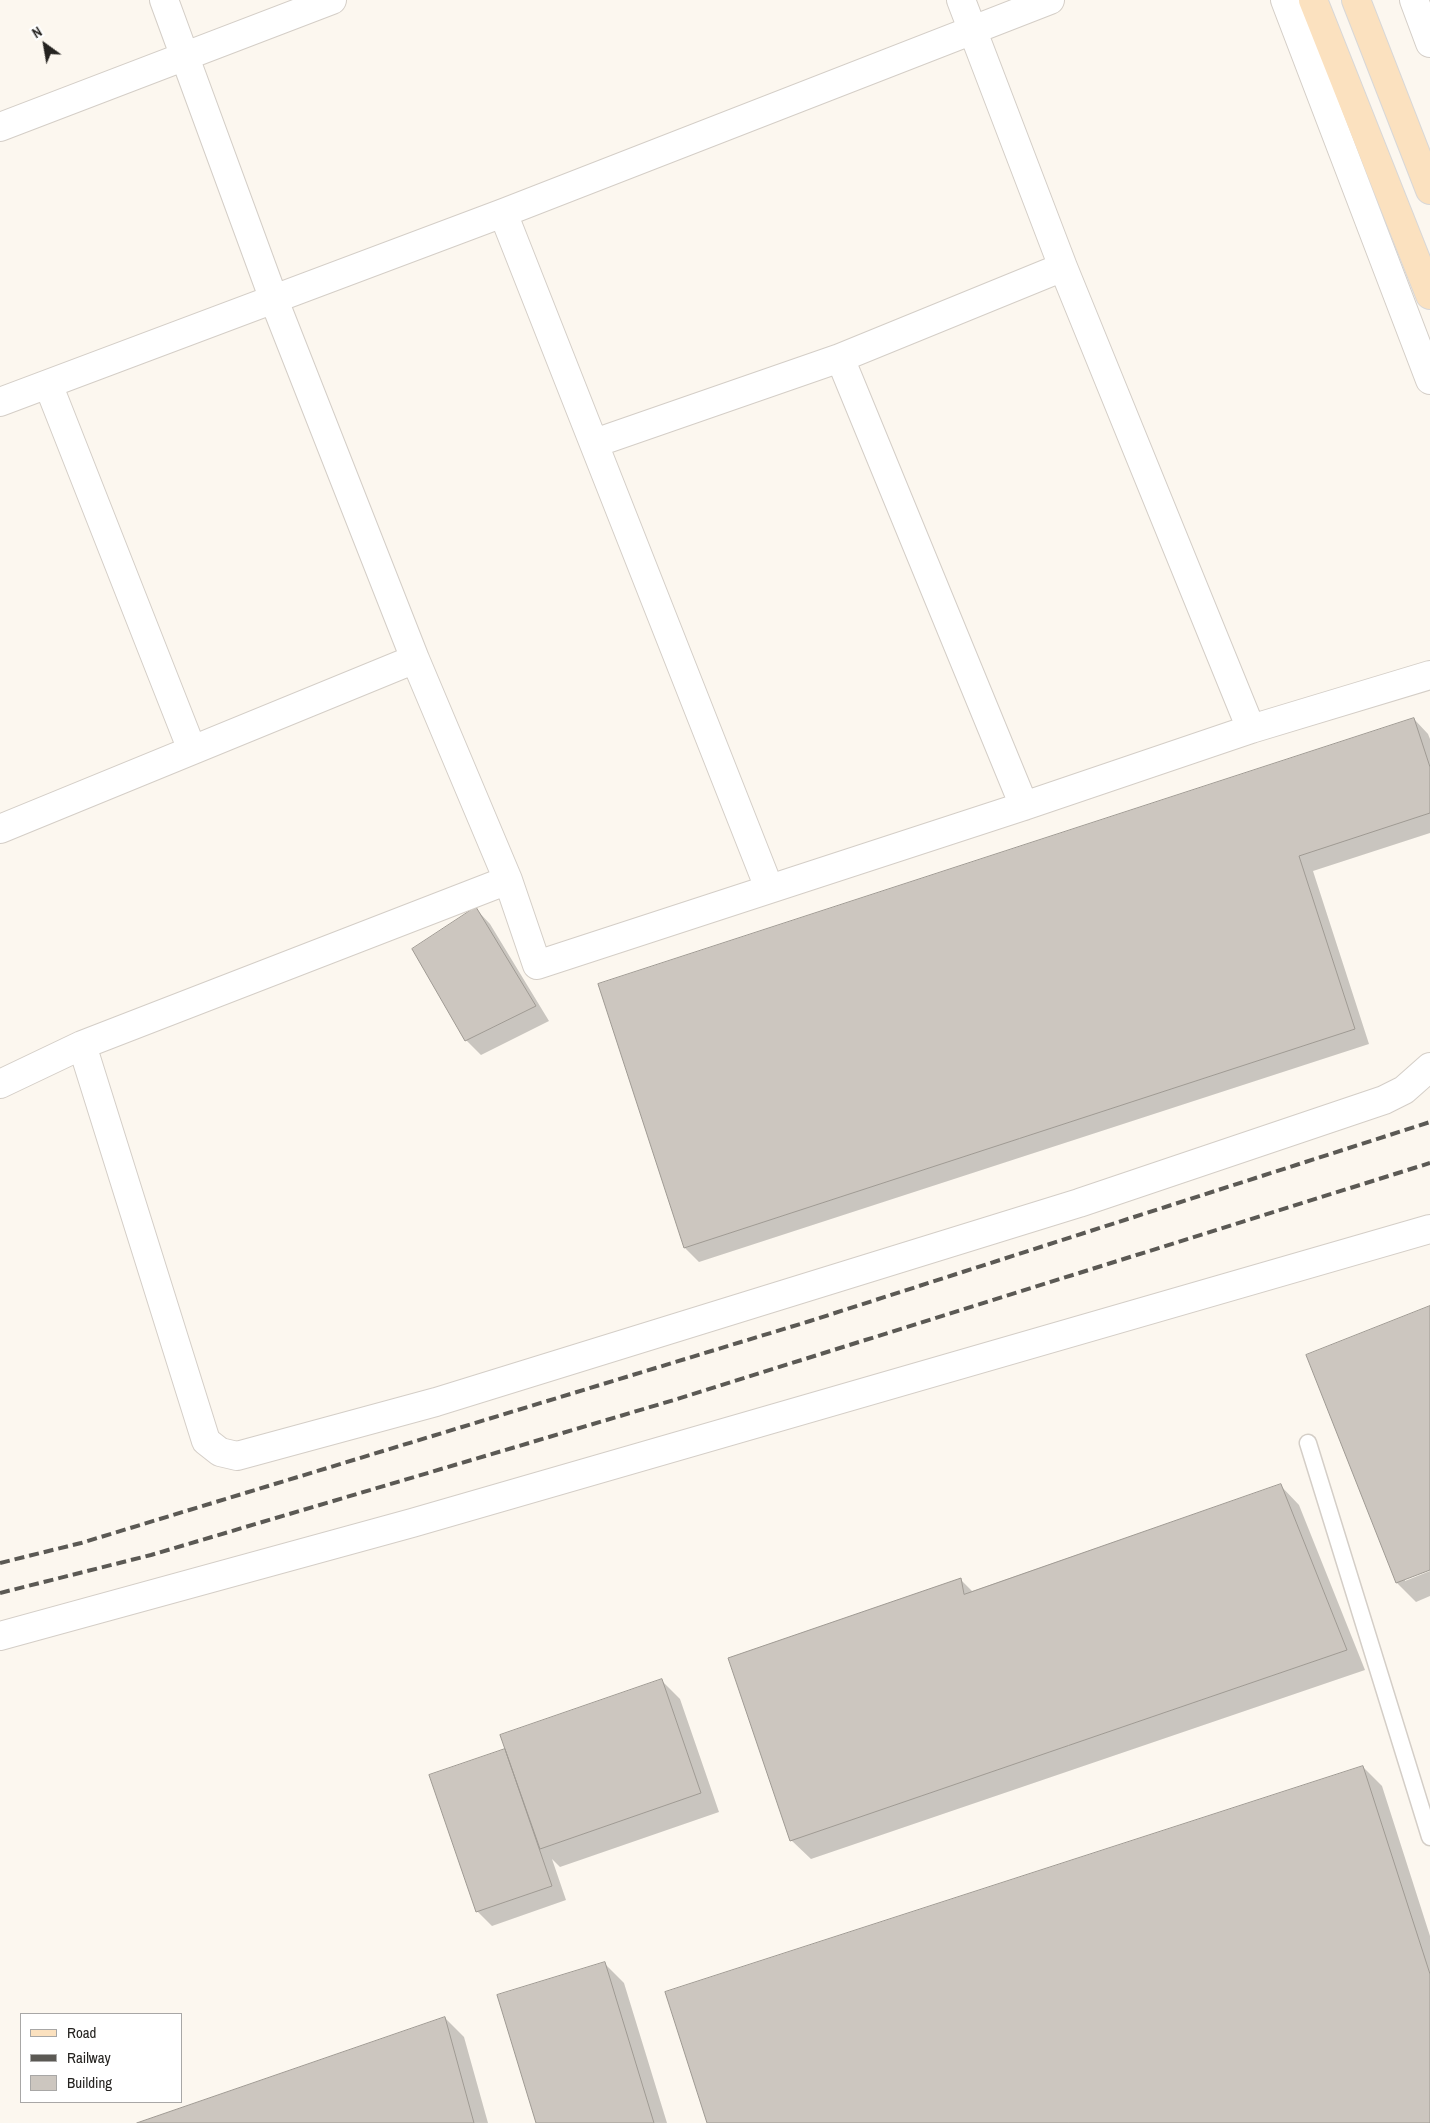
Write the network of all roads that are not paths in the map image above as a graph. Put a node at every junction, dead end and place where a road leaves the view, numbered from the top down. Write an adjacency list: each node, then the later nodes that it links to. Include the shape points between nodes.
1 (164, 0): 11 (street)
2 (332, 0): 11 (street)
3 (961, 0): 9 (street)
4 (1050, 0): 9 (street)
5 (1285, 0): 19 (street)
6 (1313, 0): 16 (main road)
7 (1356, 0): 13 (main road)
8 (1414, 0): 10 (street)
9 (973, 30): 14 (street); 15 (street)
10 (1430, 43)
11 (185, 57): 12 (street); 17 (street)
12 (0, 127)
13 (1430, 190)
14 (503, 213): 17 (street); 22 (street)
15 (1063, 267): 18 (street); 25 (street)
16 (1430, 295)
17 (274, 300): 20 (street); 23 (street)
18 (840, 358): 22 (street); 27 (street)
19 (1430, 380)
20 (48, 384): 21 (street); 26 (street)
21 (0, 402)
22 (595, 443): 30 (street)
23 (414, 660): 26 (street); 29 (street)
24 (1430, 675): 25 (street)
25 (1251, 729): 27 (street)
26 (192, 750): 28 (street)
27 (1024, 806): 30 (street)
28 (0, 828)
29 (508, 880): 30 (street, via 537,965); 31 (street)
30 (770, 888)
31 (82, 1044): 32 (street, via 206,1441 220,1452 237,1456 436,1402 1079,1203 1384,1100 1404,1090); 33 (street)
32 (1430, 1067)
33 (0, 1084)
34 (1430, 1228): 36 (street, via 412,1523)
35 (1308, 1443): 37 (lane)
36 (0, 1636)
37 (1430, 1837)

